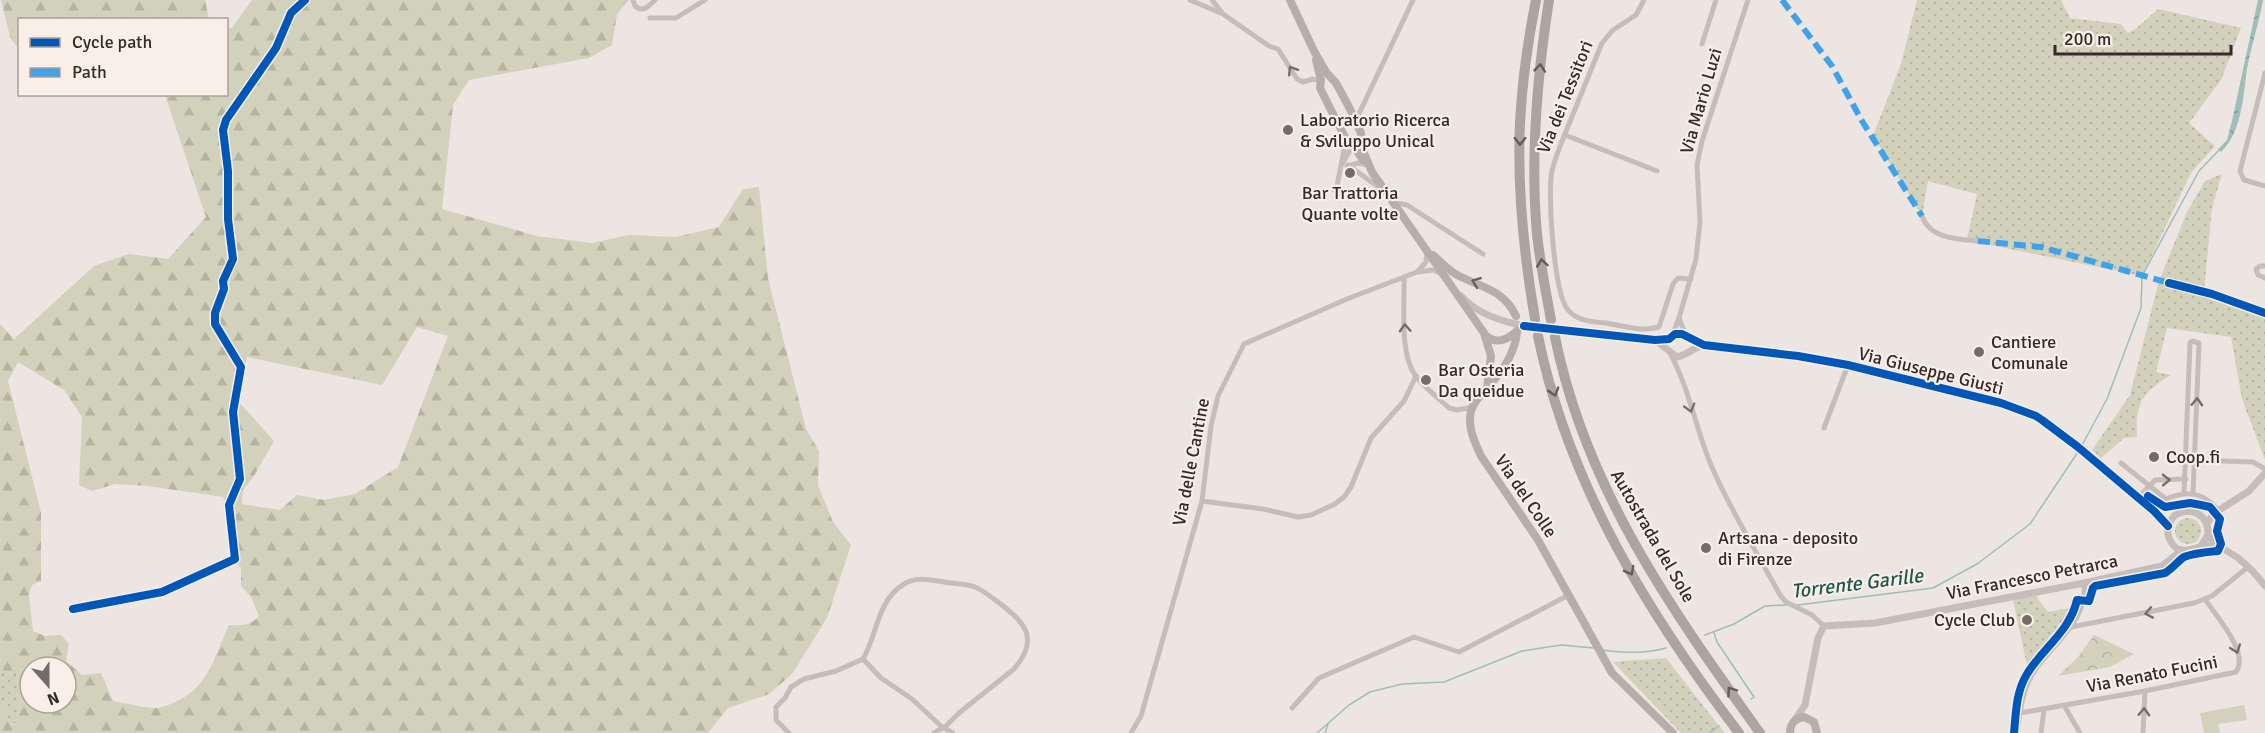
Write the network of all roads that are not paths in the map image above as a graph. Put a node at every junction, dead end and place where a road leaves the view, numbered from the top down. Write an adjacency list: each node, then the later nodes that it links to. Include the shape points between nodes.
1 (305, 0): 96 (street, via 291,13 276,48 225,120 233,258 223,281 215,324 241,367 233,412 240,479 229,506 235,559 162,592)
2 (633, 0): 3 (street, via 642,9)
3 (655, 0)
4 (705, 0): 15 (street, via 676,18)
5 (1190, 0): 14 (street)
6 (1212, 0): 14 (street)
7 (1290, 0): 17 (main road)
8 (1413, 0): 23 (street)
9 (1536, 0): 50 (highway, one-way to 50, via 1523,84 1519,151 1523,232)
10 (1549, 0): 51 (highway, one-way to 10, via 1537,233 1535,172 1537,96)
11 (1644, 0): 27 (street, Via dei Tessitori, via 1636,15 1613,30 1602,43)
12 (1716, 0): 16 (street)
13 (1748, 0): 47 (street, Via Mario Luzi, via 1697,165 1699,241)
14 (1223, 14): 20 (street, one-way to 14, via 1297,79 1278,50)
15 (650, 18)
16 (1702, 44)
17 (1314, 51): 18 (main road); 21 (main road)
18 (1316, 62): 20 (street); 22 (main road)
19 (2265, 74): 34 (street, via 2240,171 2244,180)
20 (1310, 80): 22 (street)
21 (1334, 81): 22 (main road, via 1327,78); 24 (main road)
22 (1321, 82): 26 (main road, via 1320,88)
23 (1363, 106): 24 (street); 25 (street)
24 (1349, 107): 25 (main road)
25 (1356, 122): 28 (main road)
26 (1341, 132): 29 (main road); 32 (street, via 1345,145)
27 (1565, 135): 33 (street); 47 (street, Via dei Tessitori, via 1551,172 1550,196 1560,286 1567,309 1583,320 1648,330 1659,327 1673,284 1678,278)
28 (1361, 140): 29 (main road); 31 (main road)
29 (1353, 145): 31 (main road); 32 (street)
30 (1348, 165): 31 (street); 32 (street); 36 (street)
31 (1369, 166): 36 (main road)
32 (1339, 168): 35 (street)
33 (1657, 171)
34 (2265, 186)
35 (1334, 190)
36 (1384, 191): 37 (main road)
37 (1392, 202): 40 (main road); 41 (street, via 1407,205)
38 (1922, 216): 39 (street, via 1925,223 1947,239)
39 (1978, 241)
40 (1427, 250): 43 (street, via 1426,262); 46 (main road); 48 (main road, one-way to 40, via 1501,295 1457,275)
41 (1483, 254)
42 (2265, 266): 45 (street, via 2256,270)
43 (1417, 272): 44 (street, Via delle Cantine); 46 (street, Via delle Cantine, via 1432,270)
44 (1404, 278): 62 (street, one-way to 44, via 1406,349); 77 (street, Via delle Cantine, via 1244,344 1218,396)
45 (2265, 278)
46 (1446, 279): 52 (main road); 57 (street, Via Giuseppe Giusti, bridge, via 1476,309 1491,317 1524,326)
47 (1690, 279): 49 (street, Via Mario Luzi)
48 (1516, 316)
49 (1679, 318): 55 (street, Via Mario Luzi); 56 (street)
50 (1535, 319)
51 (1551, 320)
52 (1484, 333): 63 (main road, via 1491,356); 63 (main road, via 1500,341 1517,331 1512,352)
53 (1538, 336): 114 (highway, Autostrada del Sole, one-way to 114, via 1561,417 1602,520 1685,661)
54 (1555, 337): 115 (highway, Autostrada del Sole, one-way to 54, via 1687,628 1618,516 1596,469)
55 (1670, 338): 56 (street, Via Giuseppe Giusti, via 1679,334); 57 (street, Via Giuseppe Giusti); 60 (street)
56 (1687, 338): 58 (street, Via Giuseppe Giusti); 59 (street)
57 (1655, 340): 60 (street)
58 (1704, 345): 59 (street, Via Giuseppe Giusti); 61 (street, Via Giuseppe Giusti)
59 (1689, 350): 60 (street, Via Giuseppe Giusti, via 1681,357)
60 (1669, 351): 97 (street, one-way to 97, via 1712,466 1780,595)
61 (1848, 365): 65 (street); 76 (street, Via Giuseppe Giusti, via 2001,403 2036,416)
62 (1416, 376): 64 (street, via 1449,408); 77 (street, via 1404,401 1371,438 1351,487 1335,504 1298,517)
63 (1486, 389): 64 (main road)
64 (1473, 406): 94 (main road, Via del Colle, via 1470,424 1481,456 1538,540)
65 (1824, 428)
66 (2187, 441): 67 (street); 67 (street, one-way to 66, via 2199,343 2192,341); 71 (street)
67 (2195, 441): 68 (street)
68 (2194, 460): 70 (street, via 2253,462); 72 (street)
69 (2121, 463): 73 (street)
70 (2265, 471): 78 (street, via 2249,490)
71 (2185, 479): 72 (street); 73 (street, one-way to 71, via 2155,480); 74 (street)
72 (2194, 480): 75 (street)
73 (2149, 485): 74 (street, via 2166,499); 76 (street)
74 (2184, 493): 75 (street)
75 (2193, 494): 79 (street)
76 (2138, 498): 80 (street, Via Giuseppe Giusti)
77 (1202, 501): 112 (street, Via delle Cantine, via 1142,716)
78 (2226, 505): 79 (street, Via Giuseppe Giusti); 83 (street)
79 (2216, 508): 81 (street, Via Giuseppe Giusti)
80 (2154, 511): 82 (street, Via Giuseppe Giusti); 84 (street, Via Giuseppe Giusti)
81 (2197, 513): 82 (street, Via Giuseppe Giusti); 83 (street)
82 (2175, 515): 84 (street)
83 (2207, 524): 85 (street)
84 (2168, 526): 86 (street)
85 (2208, 535): 87 (street); 88 (street)
86 (2171, 542): 89 (street); 90 (street)
87 (2201, 546): 88 (street); 89 (street, via 2192,551)
88 (2218, 547): 91 (street)
89 (2182, 550): 90 (street, Via Francesco Petrarca)
90 (2170, 561): 92 (street, Via Francesco Petrarca)
91 (2248, 567): 93 (street); 95 (street)
92 (2084, 583): 97 (street, Via Francesco Petrarca, via 1875,623); 98 (street, via 2082,602)
93 (2265, 586)
94 (1569, 595): 103 (street, via 1459,652 1414,637 1319,678); 113 (main road, Via del Colle, via 1605,662)
95 (2205, 599): 98 (street, one-way to 98); 100 (street, Via Renato Fucini, one-way to 100, via 2238,648 2238,670)
96 (73, 609)
97 (1824, 626): 101 (street, via 1818,638)
98 (2071, 627): 105 (street, via 2033,674)
99 (863, 659): 107 (street); 107 (street, via 889,598 913,580 923,578 977,587 1019,618 1028,638 1020,662); 109 (street, via 804,679 792,687 776,707 776,720)
100 (2145, 691): 102 (street, Via Renato Fucini); 121 (street, one-way to 100)
101 (1805, 705): 106 (street); 108 (street)
102 (2064, 706): 104 (street, Via Renato Fucini); 120 (street)
103 (1292, 708)
104 (2044, 710): 105 (street, Via Renato Fucini); 119 (street)
105 (2020, 713): 118 (street)
106 (1811, 720): 108 (main road, via 1800,718); 117 (main road)
107 (942, 727): 110 (street); 111 (street)
108 (1792, 727): 116 (main road)
109 (789, 733)
110 (934, 733)
111 (953, 733)
112 (1131, 733)
113 (1673, 733)
114 (1739, 733)
115 (1761, 733)
116 (1781, 733)
117 (1817, 733)
118 (2017, 733)
119 (2042, 733)
120 (2080, 733)
121 (2143, 733)

